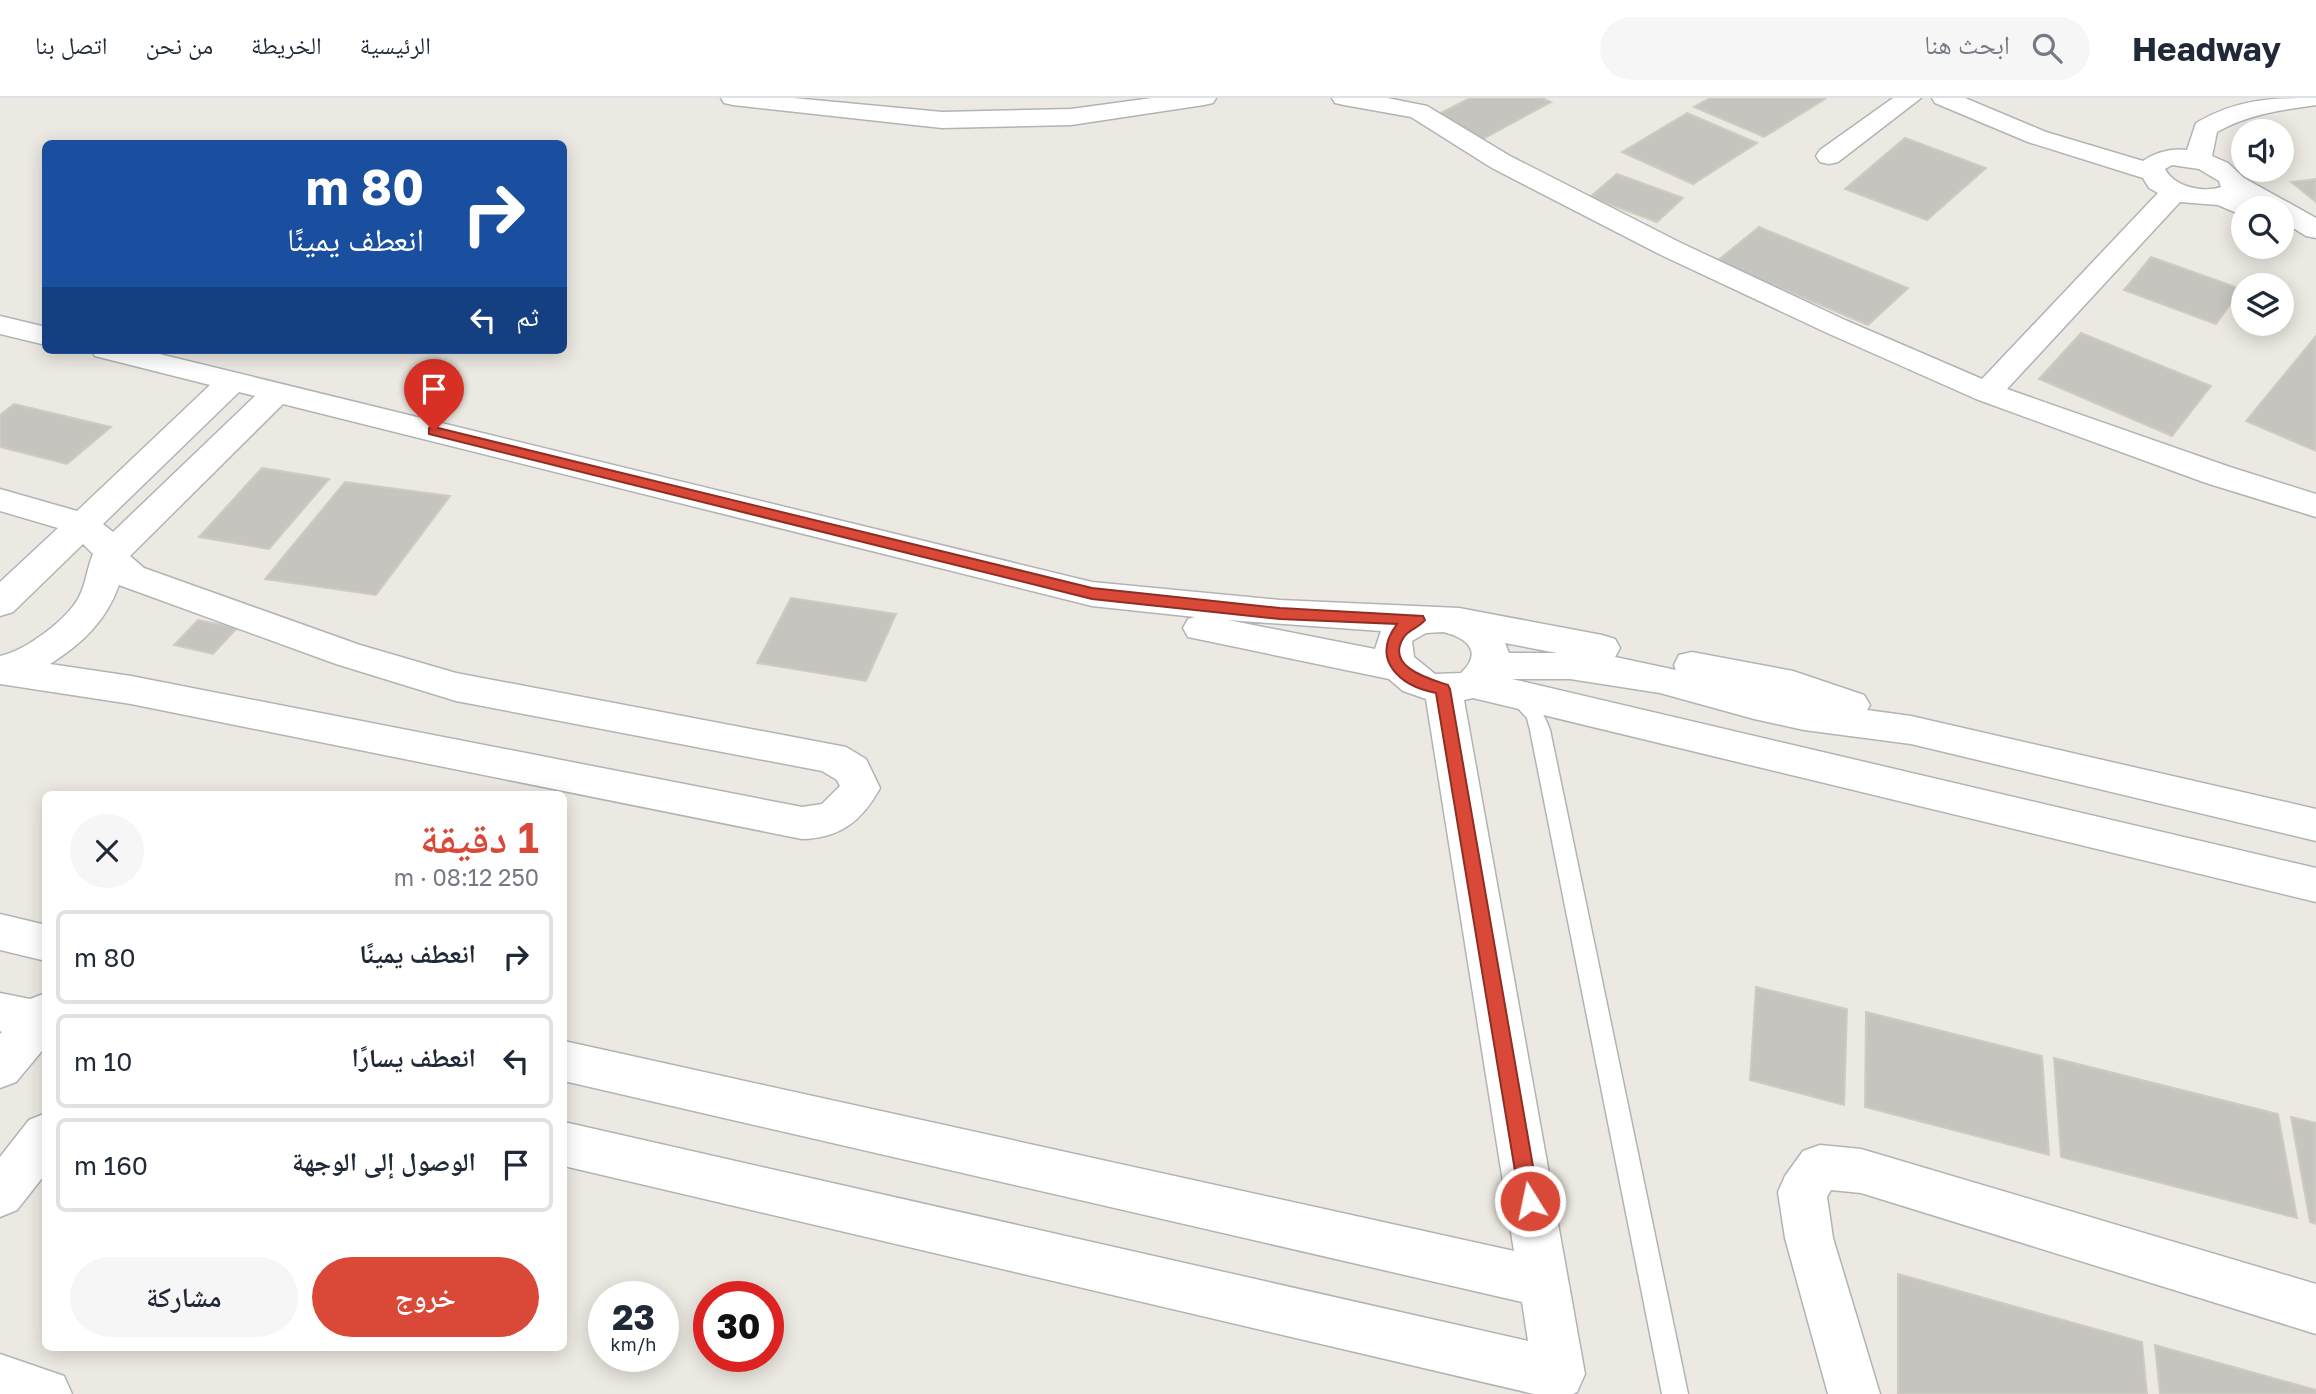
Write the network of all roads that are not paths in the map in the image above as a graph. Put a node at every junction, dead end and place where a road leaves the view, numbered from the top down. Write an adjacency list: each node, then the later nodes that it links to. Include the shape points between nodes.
1 (733, 98): 2 (street, via 942,120 1071,117)
2 (1205, 98)
3 (1344, 98): 8 (street)
4 (1909, 98): 9 (street)
5 (1944, 98): 11 (street, via 2037,137)
6 (1984, 98): 11 (street)
7 (2316, 98): 10 (street, via 2227,114 2205,128)
8 (1424, 104): 23 (street, via 1502,162 1671,249)
9 (1829, 156)
10 (2198, 160): 11 (street); 14 (street, via 2227,173)
11 (2159, 166): 12 (street, via 2158,182)
12 (2175, 191): 13 (street, via 2189,196); 23 (street)
13 (2231, 196)
14 (2234, 196)
15 (2294, 217): 16 (street)
16 (2316, 230)
17 (2294, 235): 18 (street)
18 (2316, 247)
19 (0, 325): 20 (street)
20 (42, 334)
21 (122, 354): 22 (street)
22 (233, 381): 24 (street); 27 (street)
23 (1987, 392): 26 (street)
24 (276, 393): 28 (street); 29 (street)
25 (0, 500): 27 (street)
26 (2316, 506)
27 (82, 524): 28 (street, via 102,542); 30 (street)
28 (109, 556): 34 (street, via 102,587 77,625 43,651); 34 (street, via 119,568 148,584 407,673 456,687 832,758 852,770 860,788 842,814 818,823 802,823 131,690)
29 (1092, 594): 31 (street, via 1280,613); 33 (street, via 1210,631)
30 (0, 603)
31 (1418, 620): 32 (street); 33 (street, via 1394,639)
32 (1454, 620): 35 (street, via 1484,638 1491,652); 36 (street, via 1793,685)
33 (1399, 667): 35 (street, via 1425,685)
34 (3, 671)
35 (1480, 683): 36 (street, via 1570,666 1660,679 1804,716); 38 (street); 47 (street); 51 (lane, via 1535,715 1540,730)
36 (1911, 730): 37 (street)
37 (2316, 825)
38 (2316, 885)
39 (0, 932): 40 (street)
40 (42, 942)
41 (32, 1017): 43 (street)
42 (567, 1062): 47 (street)
43 (0, 1069)
44 (42, 1140): 46 (street)
45 (567, 1145): 47 (street, via 1559,1374)
46 (0, 1194)
47 (1543, 1282)
48 (2316, 1308): 52 (street, via 1861,1171 1820,1167 1802,1192 1809,1238)
49 (0, 1380): 50 (street)
50 (46, 1394)
51 (1675, 1394)
52 (1854, 1394)

